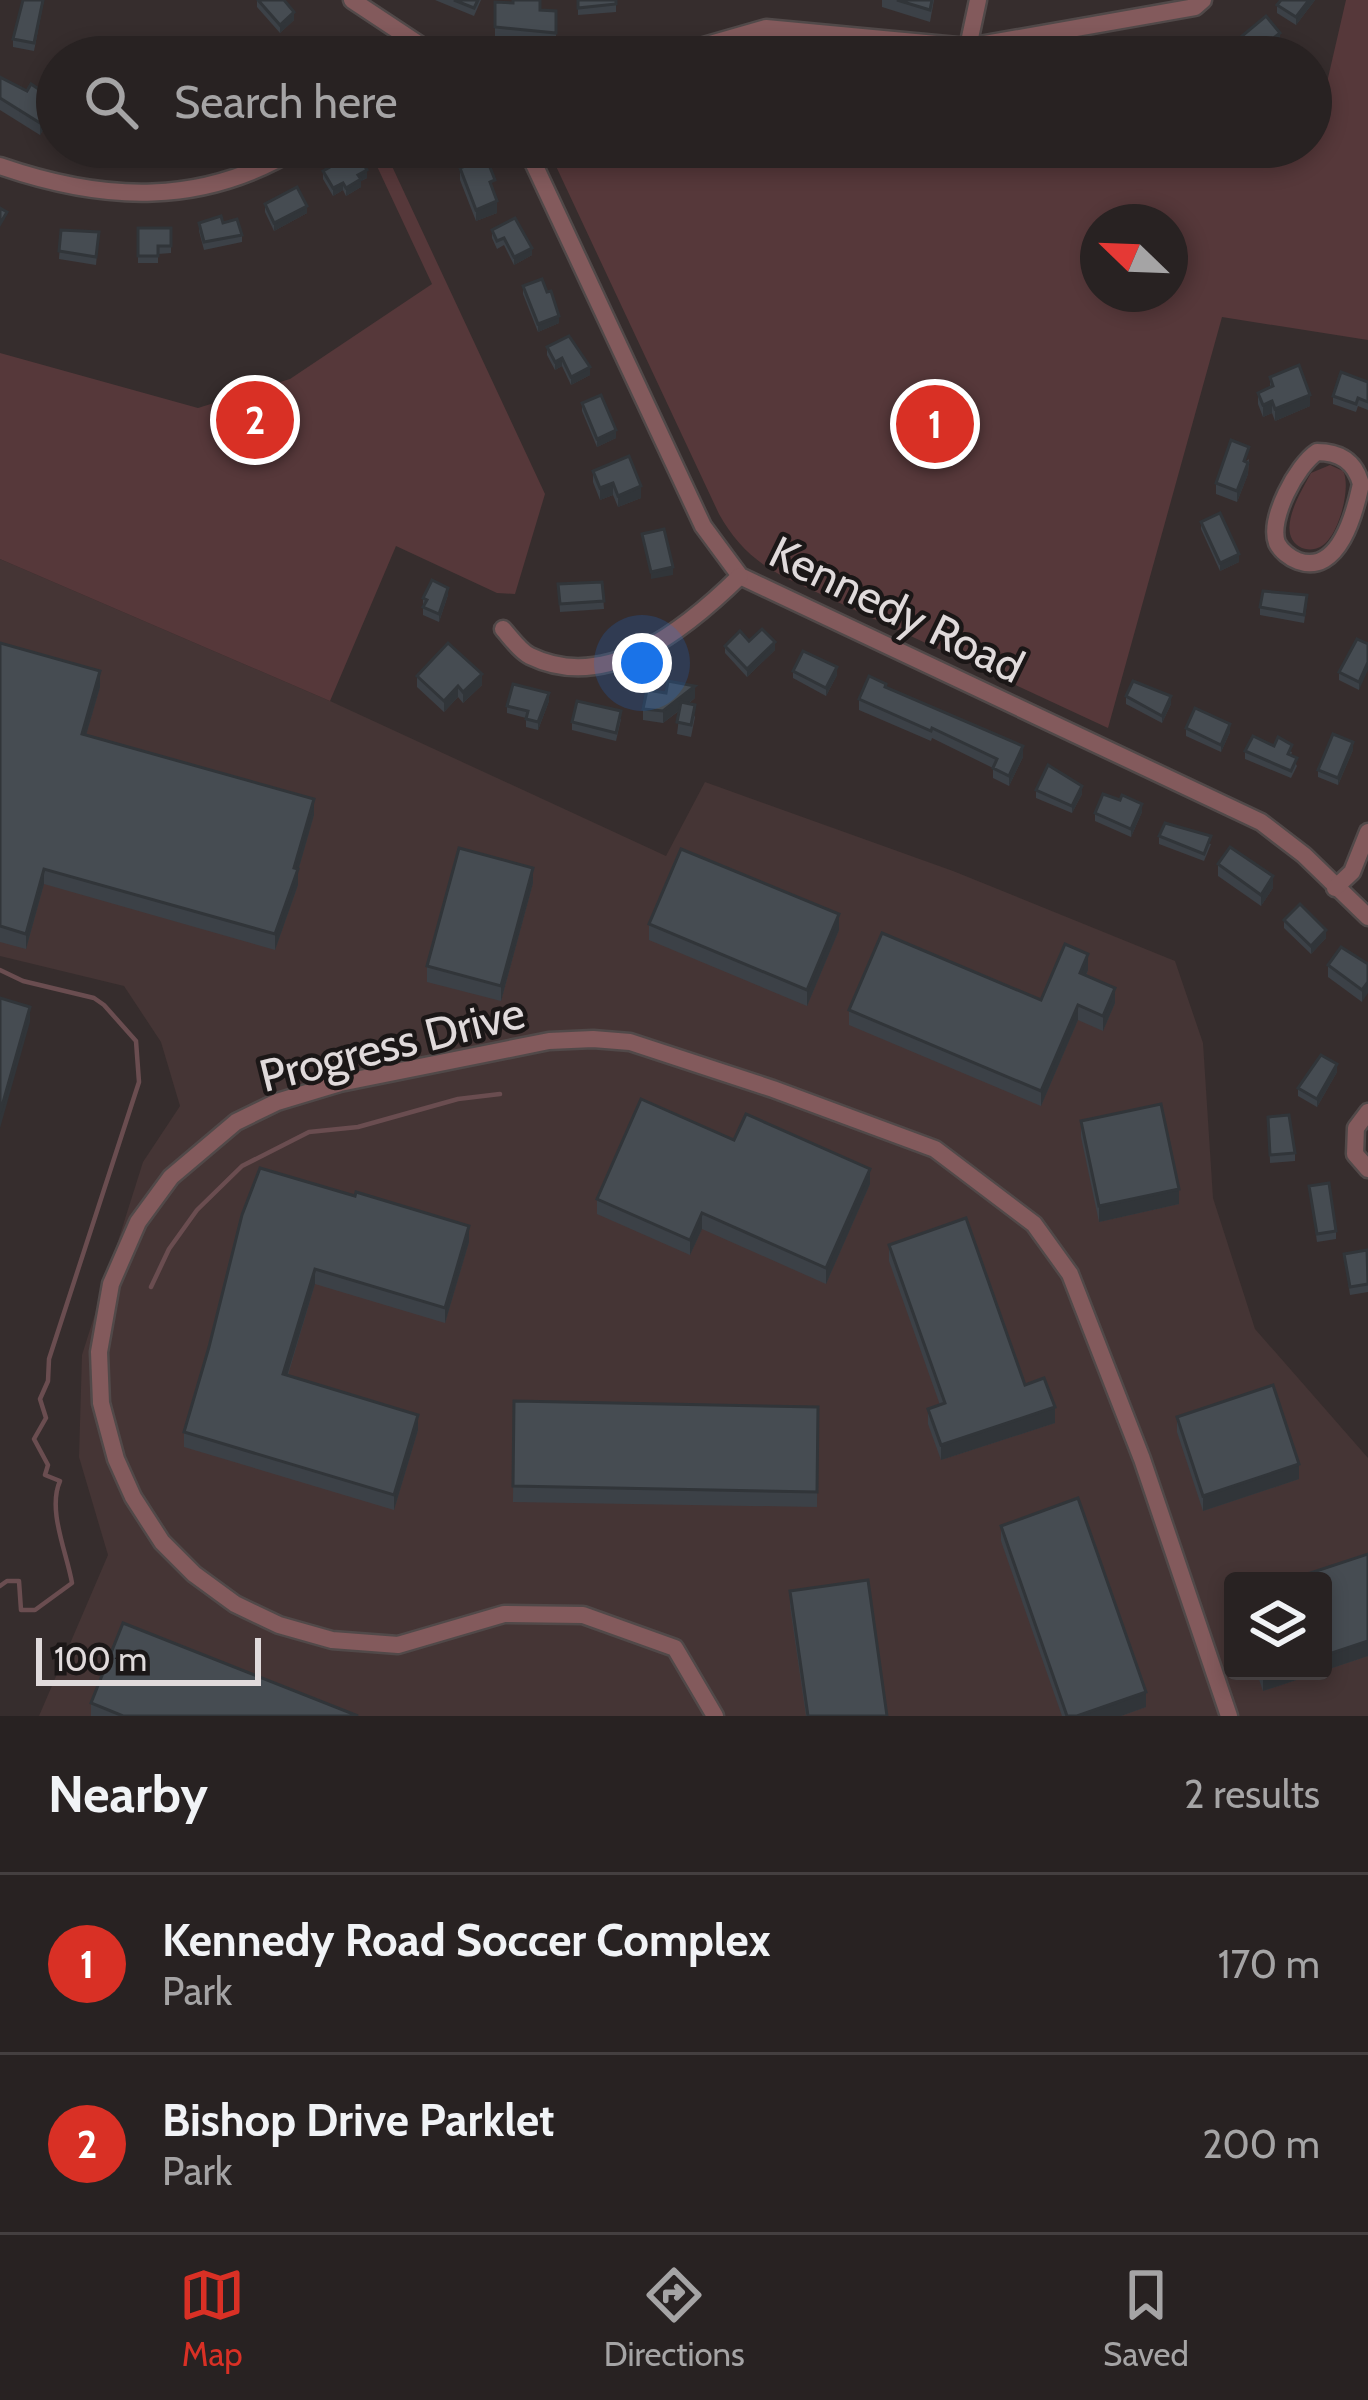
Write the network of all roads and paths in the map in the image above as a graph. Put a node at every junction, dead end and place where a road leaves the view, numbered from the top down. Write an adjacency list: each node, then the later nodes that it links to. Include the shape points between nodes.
1 (352, 0): 4 (street)
2 (978, 0): 7 (street)
3 (1203, 0): 8 (street)
4 (405, 36)
5 (738, 36): 6 (street, via 766,28)
6 (851, 36)
7 (970, 36)
8 (1030, 36)
9 (0, 166): 10 (street, via 50,184 157,195)
10 (263, 168)
11 (536, 168): 13 (street, Kennedy Road, via 703,526)
12 (1361, 521): 12 (street, via 1358,471 1339,455 1317,452 1288,488 1277,542 1293,560 1321,562)
13 (740, 576): 14 (street, via 666,639 595,666 527,655); 16 (street, Kennedy Road, via 1261,822)
14 (503, 629)
15 (1368, 832): 16 (street, via 1352,872)
16 (1335, 888): 17 (street, Kennedy Road)
17 (1368, 917)
18 (1368, 1112): 19 (street, via 1356,1128 1355,1154)
19 (1368, 1169)
20 (715, 1716): 21 (street, Progress Drive, via 675,1648 583,1615 504,1613 398,1645 332,1640 264,1618 194,1574 133,1497 101,1403 99,1352 111,1284 138,1222 171,1177 236,1122 277,1102 548,1041 593,1039 630,1042 935,1149 1034,1224 1070,1274)
21 (1229, 1716)

